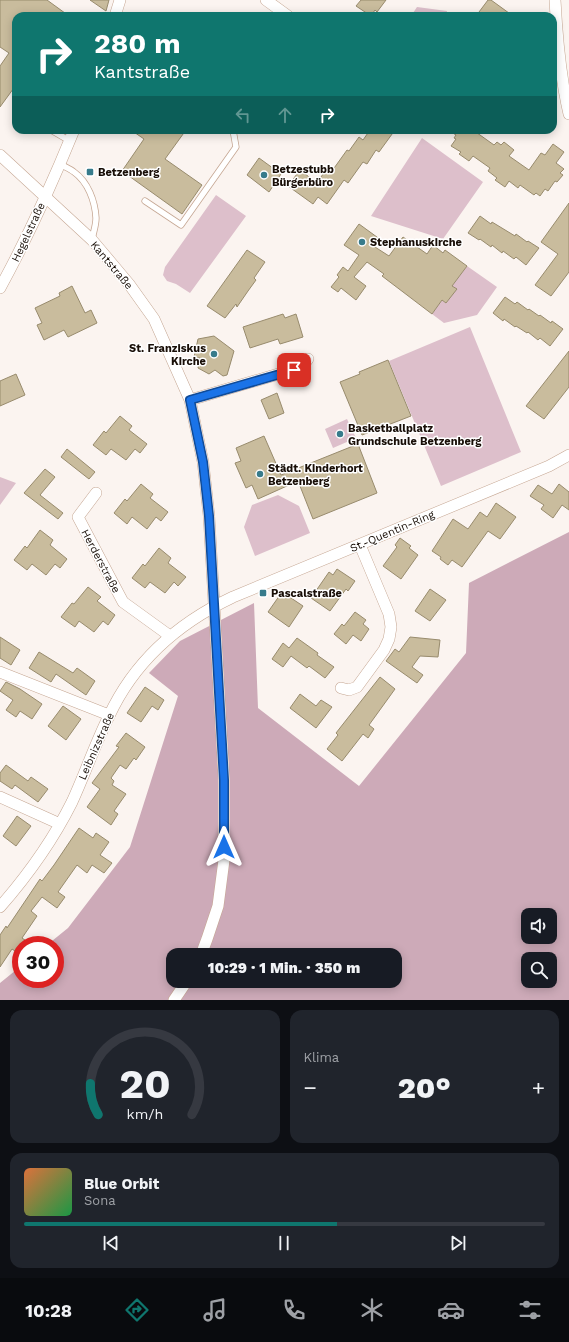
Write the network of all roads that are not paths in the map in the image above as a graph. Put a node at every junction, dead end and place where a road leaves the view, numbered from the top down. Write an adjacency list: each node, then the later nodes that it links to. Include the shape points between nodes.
1 (120, 0): 4 (street)
2 (266, 0): 5 (street)
3 (555, 0): 6 (street)
4 (116, 12)
5 (282, 12)
6 (556, 12)
7 (557, 45): 8 (street)
8 (569, 114)
9 (58, 134): 12 (lane)
10 (73, 134): 12 (street)
11 (234, 134): 16 (lane, via 236,147 180,225)
12 (70, 141): 14 (street)
13 (0, 155): 15 (street, Kantstraße)
14 (60, 164): 15 (street); 17 (lane, via 78,175 92,198 96,218)
15 (44, 197): 17 (street, Kantstraße); 18 (street, Hegelstraße)
16 (145, 201)
17 (92, 240): 20 (street, Kantstraße, via 154,319)
18 (0, 288)
19 (308, 359): 20 (street, via 302,367)
20 (190, 400): 24 (street, Kantstraße, via 205,478)
21 (569, 455): 23 (street, St.-Quentin-Ring, via 542,469)
22 (96, 493): 25 (street, Herderstraße, via 78,517 123,602)
23 (360, 545): 24 (street, St.-Quentin-Ring); 27 (street, via 389,614 390,633 384,650 356,687 349,690)
24 (214, 606): 25 (street, Leibnizstraße); 32 (street, Kantstraße, via 224,780 224,860 218,906)
25 (170, 636): 28 (street, Leibnizstraße, via 144,662)
26 (0, 672): 28 (street)
27 (341, 688)
28 (109, 715): 30 (street, Leibnizstraße)
29 (0, 797): 30 (street)
30 (60, 824): 31 (street, Leibnizstraße, via 44,850)
31 (0, 907)
32 (204, 948)
33 (182, 988): 34 (street)
34 (174, 1000)

